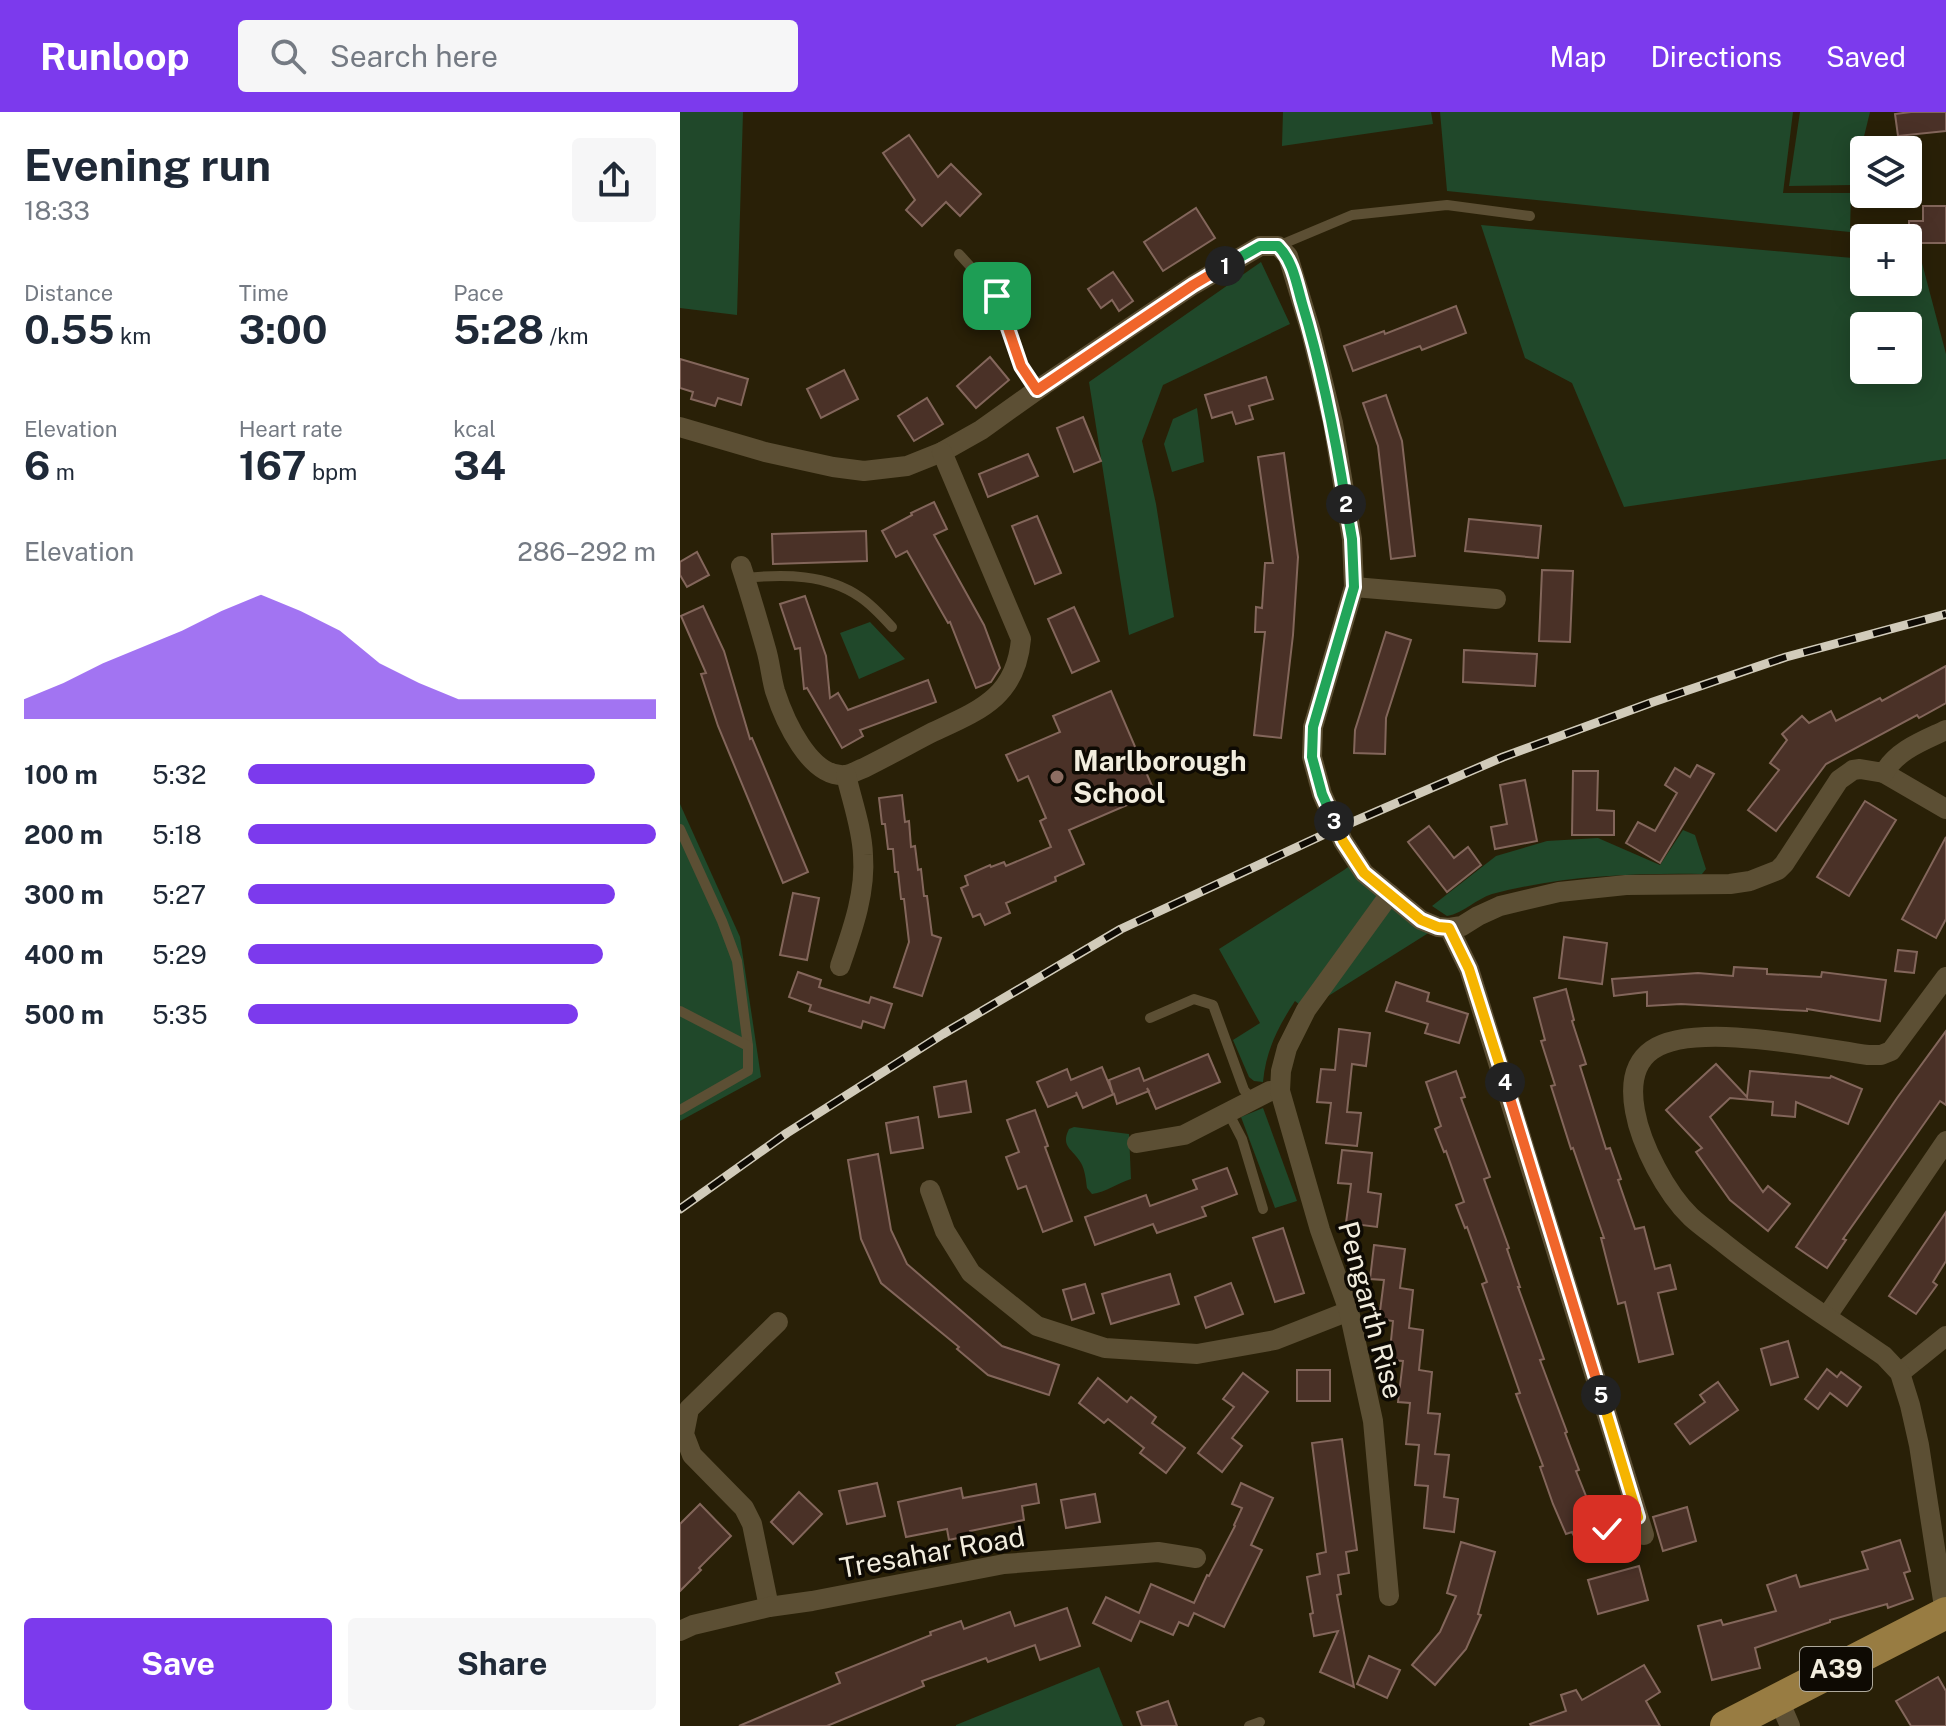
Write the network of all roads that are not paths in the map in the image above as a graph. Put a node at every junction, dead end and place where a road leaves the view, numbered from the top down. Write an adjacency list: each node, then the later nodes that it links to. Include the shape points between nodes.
1 (1530, 216): 2 (lane, via 1447,205 1352,215)
2 (1278, 246): 4 (street, via 1260,246 1193,285); 8 (street, via 1288,256 1333,423 1352,539)
3 (959, 254): 4 (lane, via 997,296 1021,366)
4 (1037, 390): 6 (street)
5 (680, 427): 6 (street, via 765,452 864,471 907,466)
6 (942, 452): 13 (street, via 1021,639 1019,655 1000,692 983,708)
7 (743, 572): 10 (lane, via 823,580 858,595); 13 (street, via 775,691 798,743 816,764)
8 (1354, 587): 9 (street); 16 (street, via 1313,727 1312,757 1343,841 1364,873)
9 (1496, 599)
10 (892, 627)
11 (1946, 730): 12 (street, via 1905,750)
12 (1884, 773): 14 (street); 17 (street, via 1853,770 1839,780 1784,864 1750,881 1559,892 1500,906)
13 (846, 775): 18 (street, via 864,877)
14 (1946, 809)
15 (680, 829): 22 (lane, via 737,961)
16 (1390, 894): 17 (street, via 1421,920); 23 (street, Pengarth Rise, via 1306,1010 1287,1048)
17 (1449, 928): 36 (street, via 1469,969 1641,1526)
18 (840, 966)
19 (1946, 977): 32 (street, via 1891,1051 1881,1055 1739,1038 1688,1038 1651,1051 1638,1065 1632,1097 1636,1120 1679,1203 1759,1271)
20 (680, 1011): 22 (lane)
21 (1150, 1018): 24 (lane, via 1194,999 1213,1005)
22 (748, 1046): 25 (lane, via 748,1071)
23 (1280, 1091): 24 (street); 31 (street, Pengarth Rise)
24 (1252, 1099): 26 (street)
25 (680, 1110)
26 (1228, 1112): 28 (street, via 1184,1135); 30 (lane, via 1242,1139)
27 (1946, 1141): 32 (street)
28 (1137, 1143)
29 (930, 1190): 31 (street, via 945,1231 971,1273 1037,1326 1105,1348 1197,1354 1275,1340)
30 (1263, 1209)
31 (1349, 1311): 38 (street, Pengarth Rise, via 1373,1421)
32 (1827, 1316): 35 (street)
33 (778, 1322): 39 (street, via 689,1409 684,1434 692,1455 744,1508 752,1524)
34 (1946, 1336): 35 (street)
35 (1900, 1373): 40 (street, via 1919,1445)
36 (1607, 1529)
37 (1196, 1558): 39 (street, Tresahar Road, via 1158,1552 1004,1564)
38 (1389, 1596)
39 (769, 1607): 41 (street, Tresahar Road)
40 (1946, 1613): 42 (main road, A39)
41 (680, 1631)
42 (1784, 1712): 43 (main road, A39)
43 (1726, 1726)

